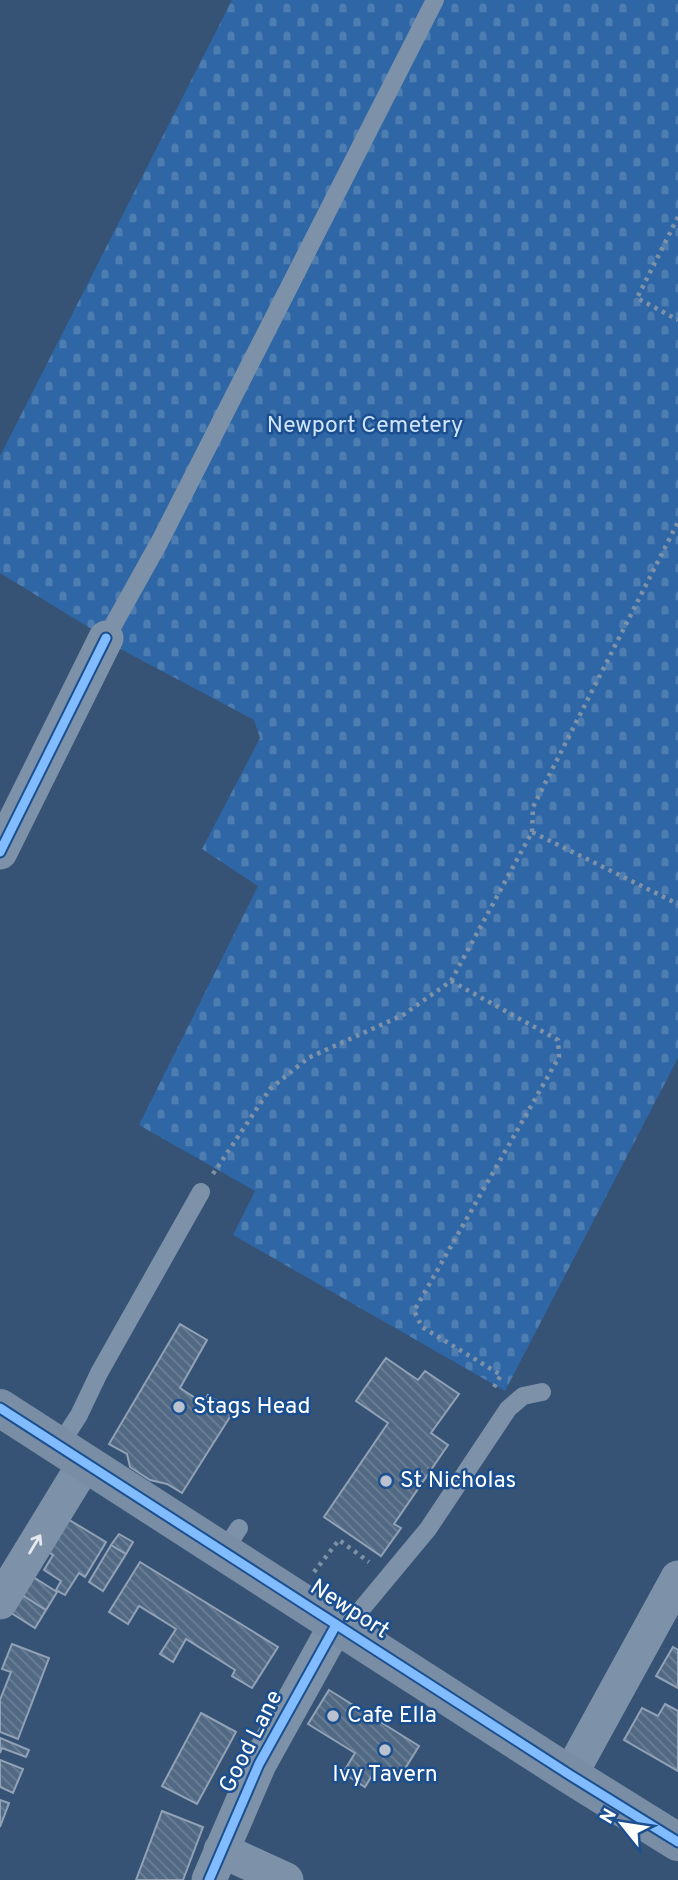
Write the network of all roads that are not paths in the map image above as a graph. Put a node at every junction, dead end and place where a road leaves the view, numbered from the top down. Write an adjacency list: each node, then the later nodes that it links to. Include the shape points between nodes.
1 (435, 0): 2 (lane, via 160,541)
2 (106, 638): 3 (street)
3 (0, 852)
4 (201, 1192): 7 (lane, via 99,1373 79,1415)
5 (542, 1392): 10 (lane, via 523,1396 508,1409 428,1529)
6 (0, 1408): 7 (street, Newport)
7 (72, 1454): 9 (street, one-way to 7); 10 (street, Newport, via 231,1540 294,1598)
8 (678, 1578): 11 (street)
9 (0, 1602)
10 (340, 1628): 11 (street, Newport); 13 (street, Good Lane, via 259,1764)
11 (569, 1775): 12 (street, Newport)
12 (678, 1842)
13 (215, 1865): 14 (street)
14 (286, 1880)

